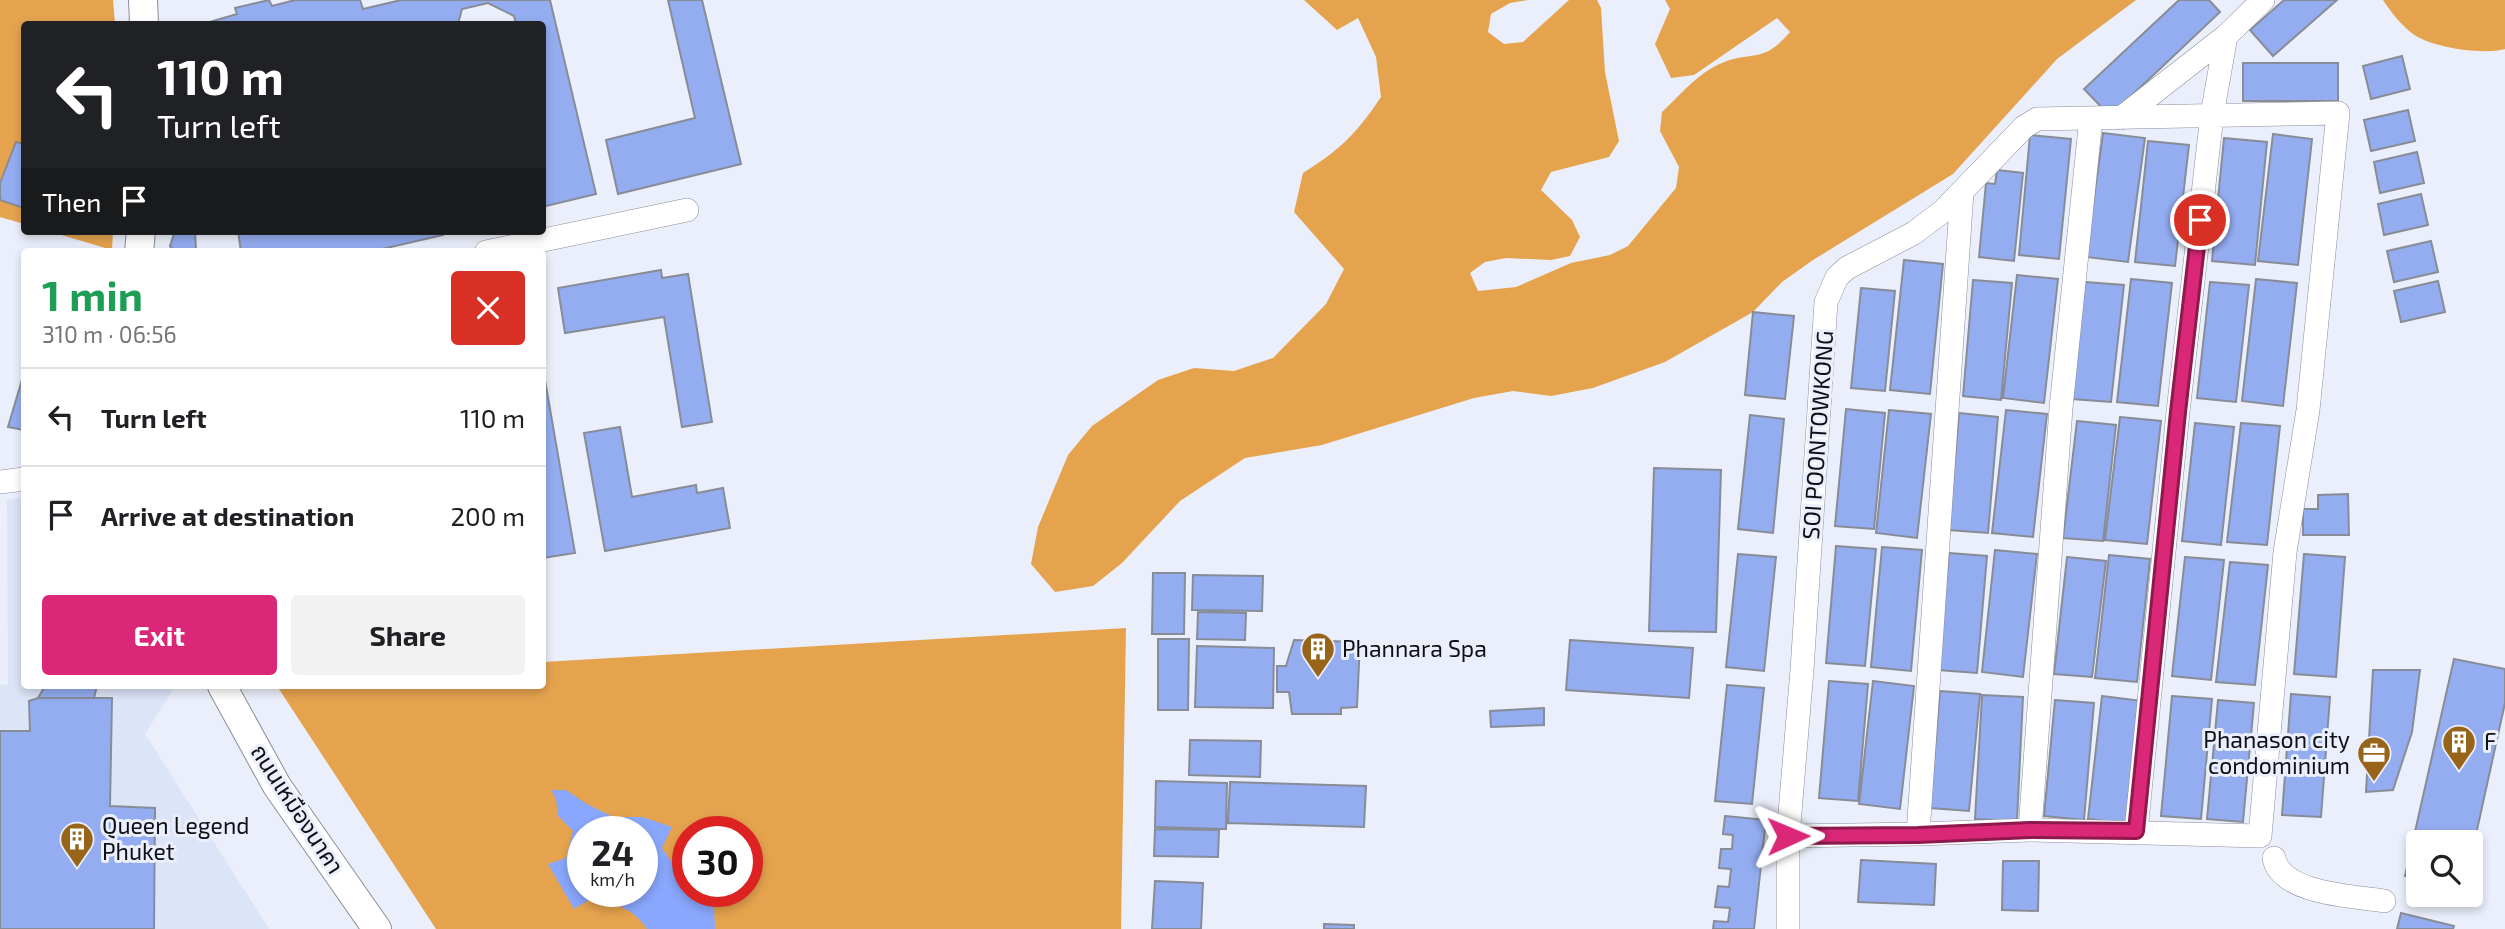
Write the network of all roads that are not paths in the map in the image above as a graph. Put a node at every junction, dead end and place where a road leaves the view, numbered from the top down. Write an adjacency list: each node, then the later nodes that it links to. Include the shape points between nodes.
1 (143, 0): 3 (street)
2 (2263, 0): 4 (street)
3 (144, 21)
4 (2226, 36): 5 (street); 7 (street)
5 (2212, 115): 7 (street); 15 (street); 15 (street, via 2338,113 2310,397 2285,551 2260,836)
6 (2091, 118): 7 (street); 8 (street, SOI POONTOWKONG, via 2038,119 2024,127); 14 (street, via 2061,408)
7 (2121, 118)
8 (1962, 192): 16 (street); 17 (street, SOI POONTOWKONG, via 1929,223 1847,268 1837,277 1826,302)
9 (687, 210): 10 (street)
10 (505, 248)
11 (21, 478): 12 (street)
12 (0, 482)
13 (224, 689): 20 (street, ถนนเหมืองนาคา, via 277,786)
14 (2030, 830): 15 (street); 16 (street)
15 (2136, 831)
16 (1918, 835): 17 (street)
17 (1788, 836): 21 (street, SOI POONTOWKONG)
18 (2274, 858): 19 (street, via 2282,874 2301,886)
19 (2384, 901)
20 (377, 929)
21 (1788, 929)

